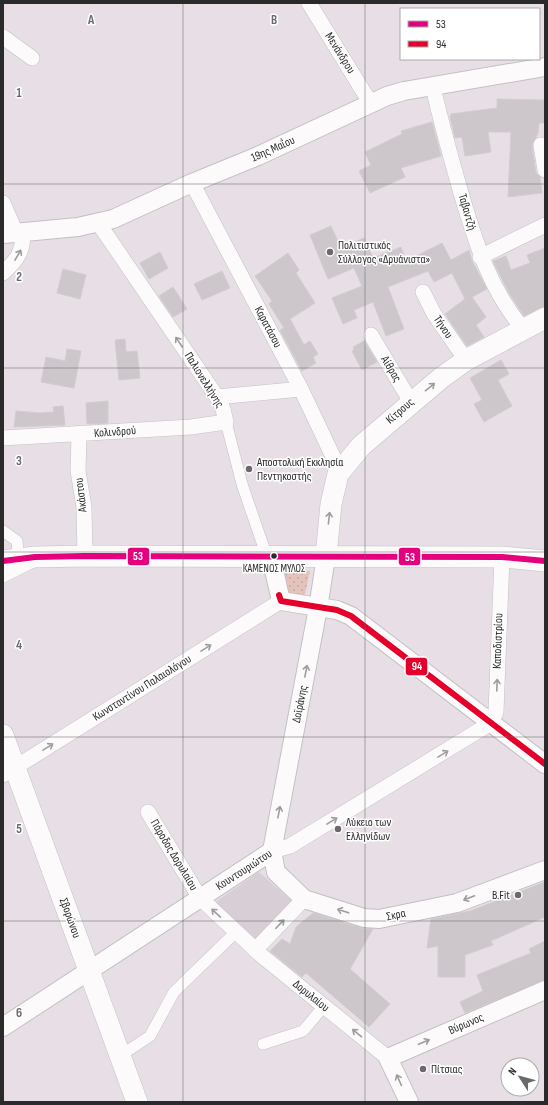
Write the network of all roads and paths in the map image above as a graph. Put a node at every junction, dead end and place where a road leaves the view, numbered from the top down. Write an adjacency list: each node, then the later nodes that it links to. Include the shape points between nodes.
1 (309, 3): 6 (street, Μενάνδρου)
2 (3, 37): 3 (street)
3 (32, 58)
4 (545, 67): 5 (street, 19ης Μαΐου)
5 (433, 86): 6 (street, 19ης Μαΐου, via 404,91); 14 (street, Ταβαντζή)
6 (371, 104): 9 (street, 19ης Μαΐου)
7 (541, 145): 8 (street)
8 (545, 170)
9 (192, 183): 11 (street, 19ης Μαΐου, via 130,213); 21 (street, Καρατάσου)
10 (3, 203): 13 (street)
11 (99, 224): 13 (street, 19ης Μαΐου); 22 (street, Παλιονελλήνης, one-way to 11)
12 (545, 225): 14 (street)
13 (14, 233): 15 (street, one-way to 13, via 20,253 24,242)
14 (480, 257): 18 (street, Ταβαντζή, via 501,298)
15 (3, 273)
16 (423, 292): 20 (street, Τήνου, via 434,314)
17 (545, 318): 18 (main road, Κίτρους)
18 (523, 329): 20 (main road, Κίτρους)
19 (371, 335): 23 (street, Αίθρας)
20 (466, 360): 23 (main road, Κίτρους, one-way to 20)
21 (301, 389): 22 (street); 27 (street, Καρατάσου, via 336,463)
22 (217, 397): 24 (street, Παλιονελλήνης)
23 (411, 402): 27 (main road, Κίτρους, via 361,446)
24 (226, 422): 25 (street, Κολινδρού); 31 (street, Παλιονελλήνης, via 242,484)
25 (79, 435): 26 (street, Κολινδρού); 30 (street, Ακάστου, via 78,471 84,507)
26 (3, 438)
27 (338, 474): 32 (main road, Κίτρους, one-way to 27, via 331,504)
28 (3, 531): 29 (street, via 17,541)
29 (20, 556): 30 (main road); 35 (street)
30 (85, 556): 31 (main road)
31 (269, 557): 32 (main road); 36 (street)
32 (326, 557): 33 (main road); 37 (street, Δοϊράνης)
33 (502, 557): 34 (main road); 38 (street, Καποδιστρίου, one-way to 33, via 496,712)
34 (545, 561)
35 (3, 577)
36 (281, 601): 37 (street); 41 (street, Κωνσταντίνου Παλαιολόγου, one-way to 36)
37 (318, 608): 38 (street, via 337,610 351,616); 43 (street, Δοϊράνης, one-way to 37)
38 (491, 723): 40 (street); 43 (street, Κουντουριώτου, one-way to 38, via 290,846)
39 (3, 735): 41 (main road, Σβορώνου)
40 (545, 764)
41 (9, 771): 49 (main road, Σβορώνου)
42 (148, 812): 45 (street, Πάροδος Δορυλαίου)
43 (272, 851): 45 (street, Κουντουριώτου); 46 (street, Σκρα, via 276,872)
44 (545, 870): 46 (street, Σκρα, one-way to 46, via 457,903 379,919 364,918)
45 (200, 898): 47 (street, Δορυλαίου, one-way to 45); 49 (street, Κουντουριώτου)
46 (304, 899): 48 (street, one-way to 46)
47 (236, 932): 48 (street, Δορυλαίου); 54 (street, via 174,992 150,1036)
48 (255, 950): 51 (street, Δορυλαίου)
49 (89, 971): 52 (street, Κουντουριώτου); 54 (main road, Σβορώνου)
50 (545, 990): 55 (street, Βύρωνος, one-way to 50)
51 (324, 1006): 53 (street, via 303,1031); 55 (street, Δορυλαίου, one-way to 51)
52 (3, 1027)
53 (263, 1044)
54 (120, 1056): 56 (main road, Σβορώνου)
55 (388, 1058): 57 (street, Δορυλαίου, one-way to 55)
56 (137, 1102)
57 (409, 1102)

